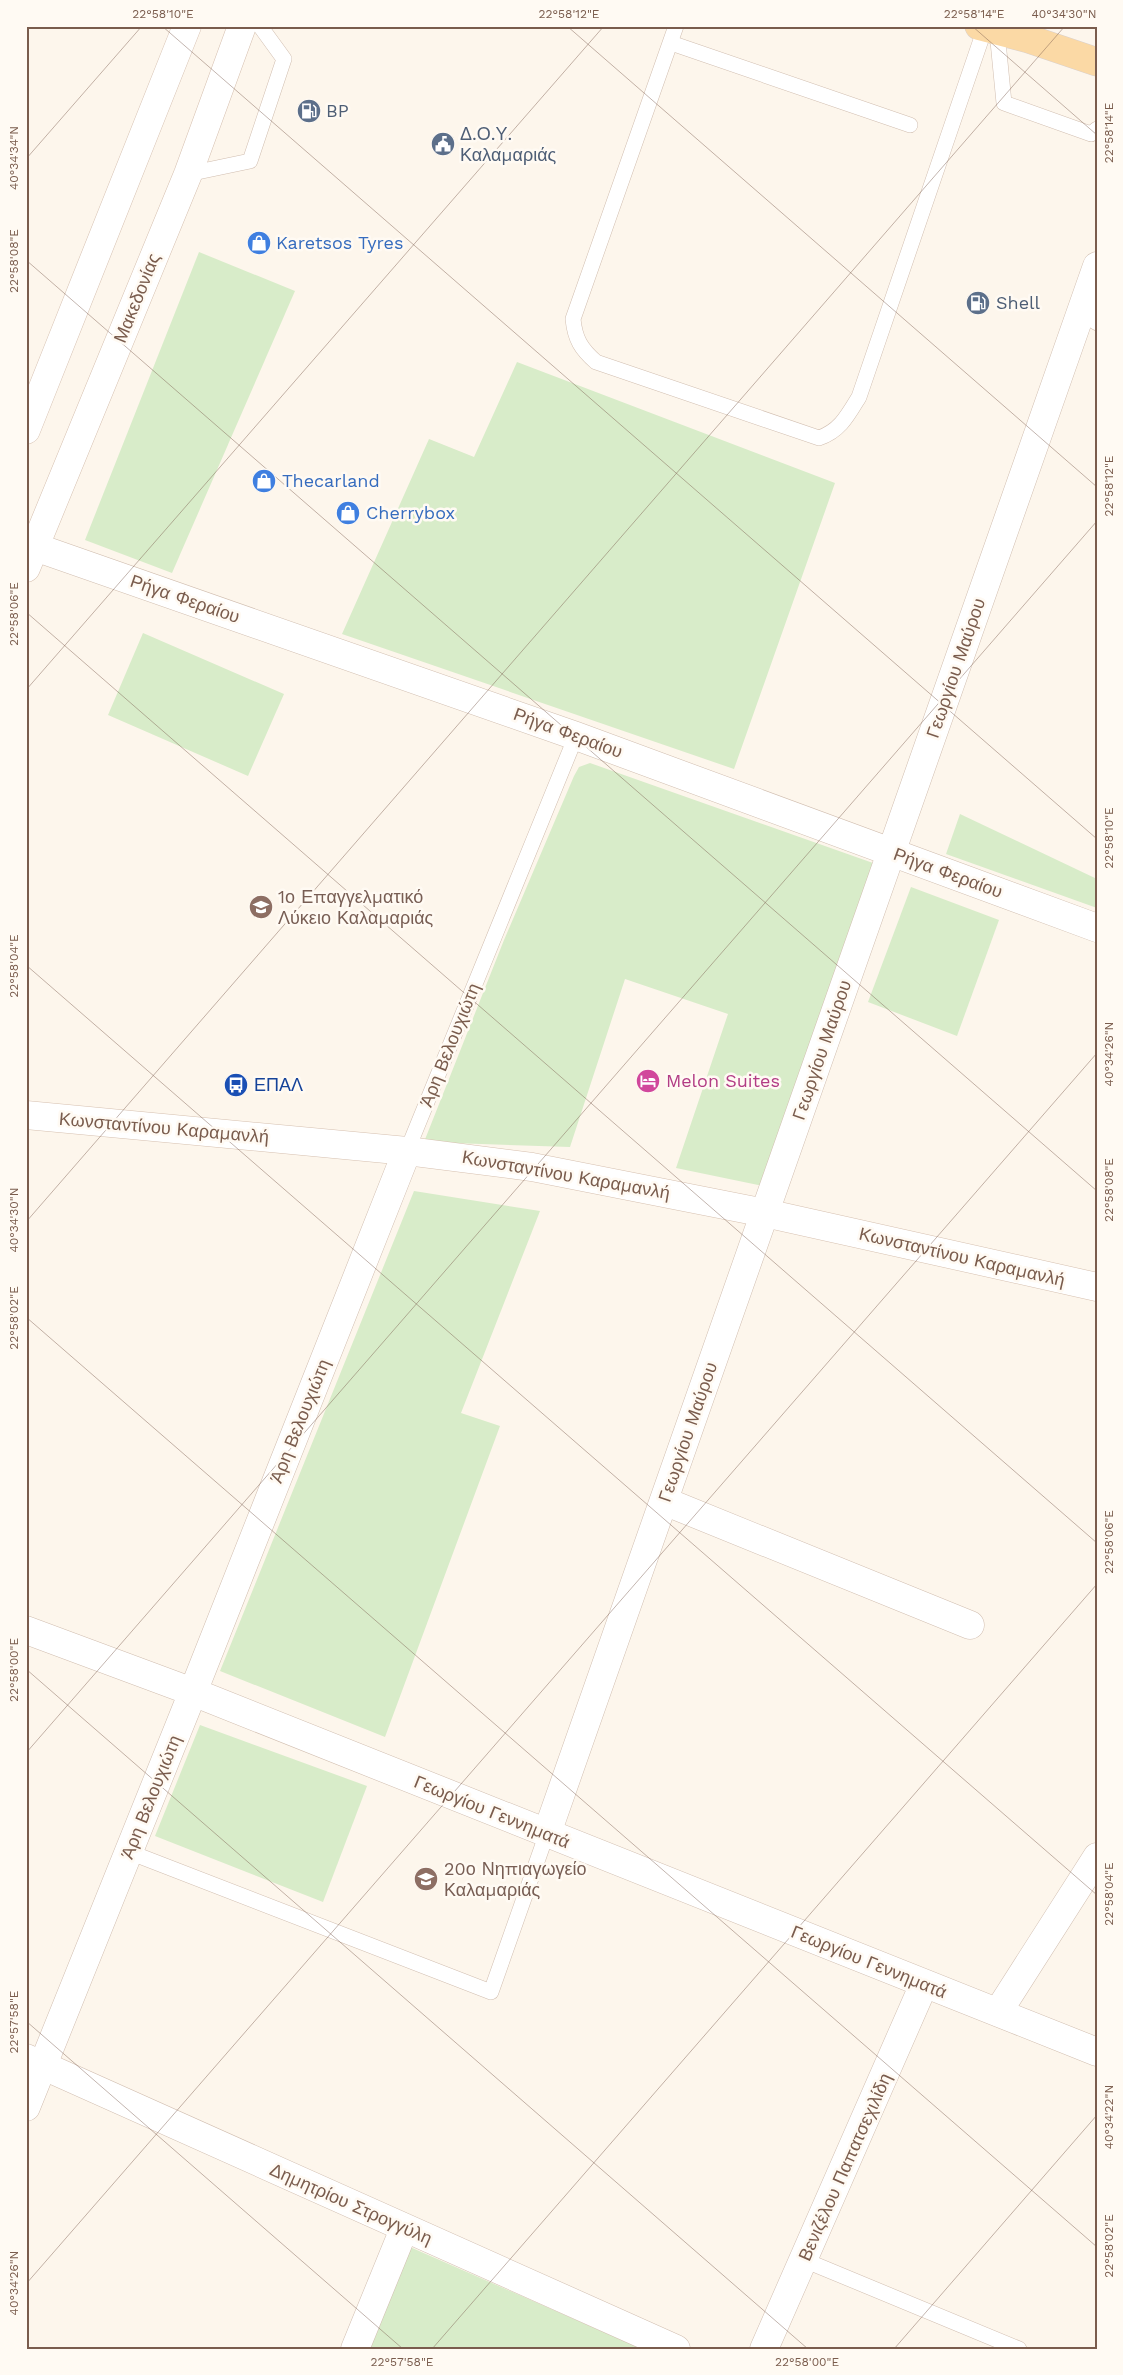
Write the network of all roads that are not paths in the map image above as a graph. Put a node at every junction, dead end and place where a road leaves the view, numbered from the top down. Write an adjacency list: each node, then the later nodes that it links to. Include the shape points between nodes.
1 (187, 26): 13 (street)
2 (242, 26): 10 (street, Μακεδονίας)
3 (260, 26): 10 (lane, via 284,59 250,161)
4 (676, 26): 6 (lane)
5 (991, 28): 6 (lane, via 859,397 833,433 820,438 596,362 581,350 574,333 573,319); 7 (main road); 9 (lane, via 1004,102 1091,134)
6 (671, 43): 8 (lane)
7 (1097, 62)
8 (910, 125)
9 (1097, 129)
10 (188, 174): 14 (street, Μακεδονίας)
11 (1097, 266): 12 (street, Γεωργίου Μαύρου)
12 (1089, 318): 16 (street, Γεωργίου Μαύρου)
13 (26, 430)
14 (31, 557): 15 (street, Ρήγα Φεραίου)
15 (576, 736): 16 (street, Ρήγα Φεραίου); 19 (lane, Άρη Βελουχιώτη)
16 (891, 852): 17 (street, Ρήγα Φεραίου); 20 (street, Γεωργίου Μαύρου)
17 (1097, 928)
18 (26, 1115): 19 (street, Κωνσταντίνου Καραμανλή)
19 (407, 1150): 20 (street, Κωνσταντίνου Καραμανλή, via 542,1168); 25 (street, Άρη Βελουχιώτη)
20 (766, 1213): 21 (street, Κωνσταντίνου Καραμανλή); 22 (street, Γεωργίου Μαύρου)
21 (1097, 1287)
22 (664, 1501): 23 (street); 26 (street, Γεωργίου Μαύρου)
23 (970, 1625)
24 (26, 1630): 25 (street, Γεωργίου Γεννηματά)
25 (193, 1692): 26 (street, Γεωργίου Γεννηματά); 27 (street, Άρη Βελουχιώτη)
26 (547, 1834): 27 (lane, via 491,1992); 29 (street, Γεωργίου Γεννηματά)
27 (129, 1852): 32 (street, Άρη Βελουχιώτη)
28 (1097, 1857): 30 (street)
29 (924, 1984): 30 (street, Γεωργίου Γεννηματά); 35 (street, Βενιζέλου Παπατσεχιλίδη)
30 (998, 2012): 31 (street, Γεωργίου Γεννηματά)
31 (1097, 2052)
32 (35, 2062): 33 (street, Άρη Βελουχιώτη); 34 (street, Δημητρίου Στρογγύλη)
33 (26, 2107)
34 (404, 2229): 36 (street); 37 (street, Δημητρίου Στρογγύλη)
35 (804, 2260): 38 (street, Βενιζέλου Παπατσεχιλίδη); 39 (lane)
36 (355, 2349)
37 (676, 2349)
38 (764, 2349)
39 (1019, 2349)

